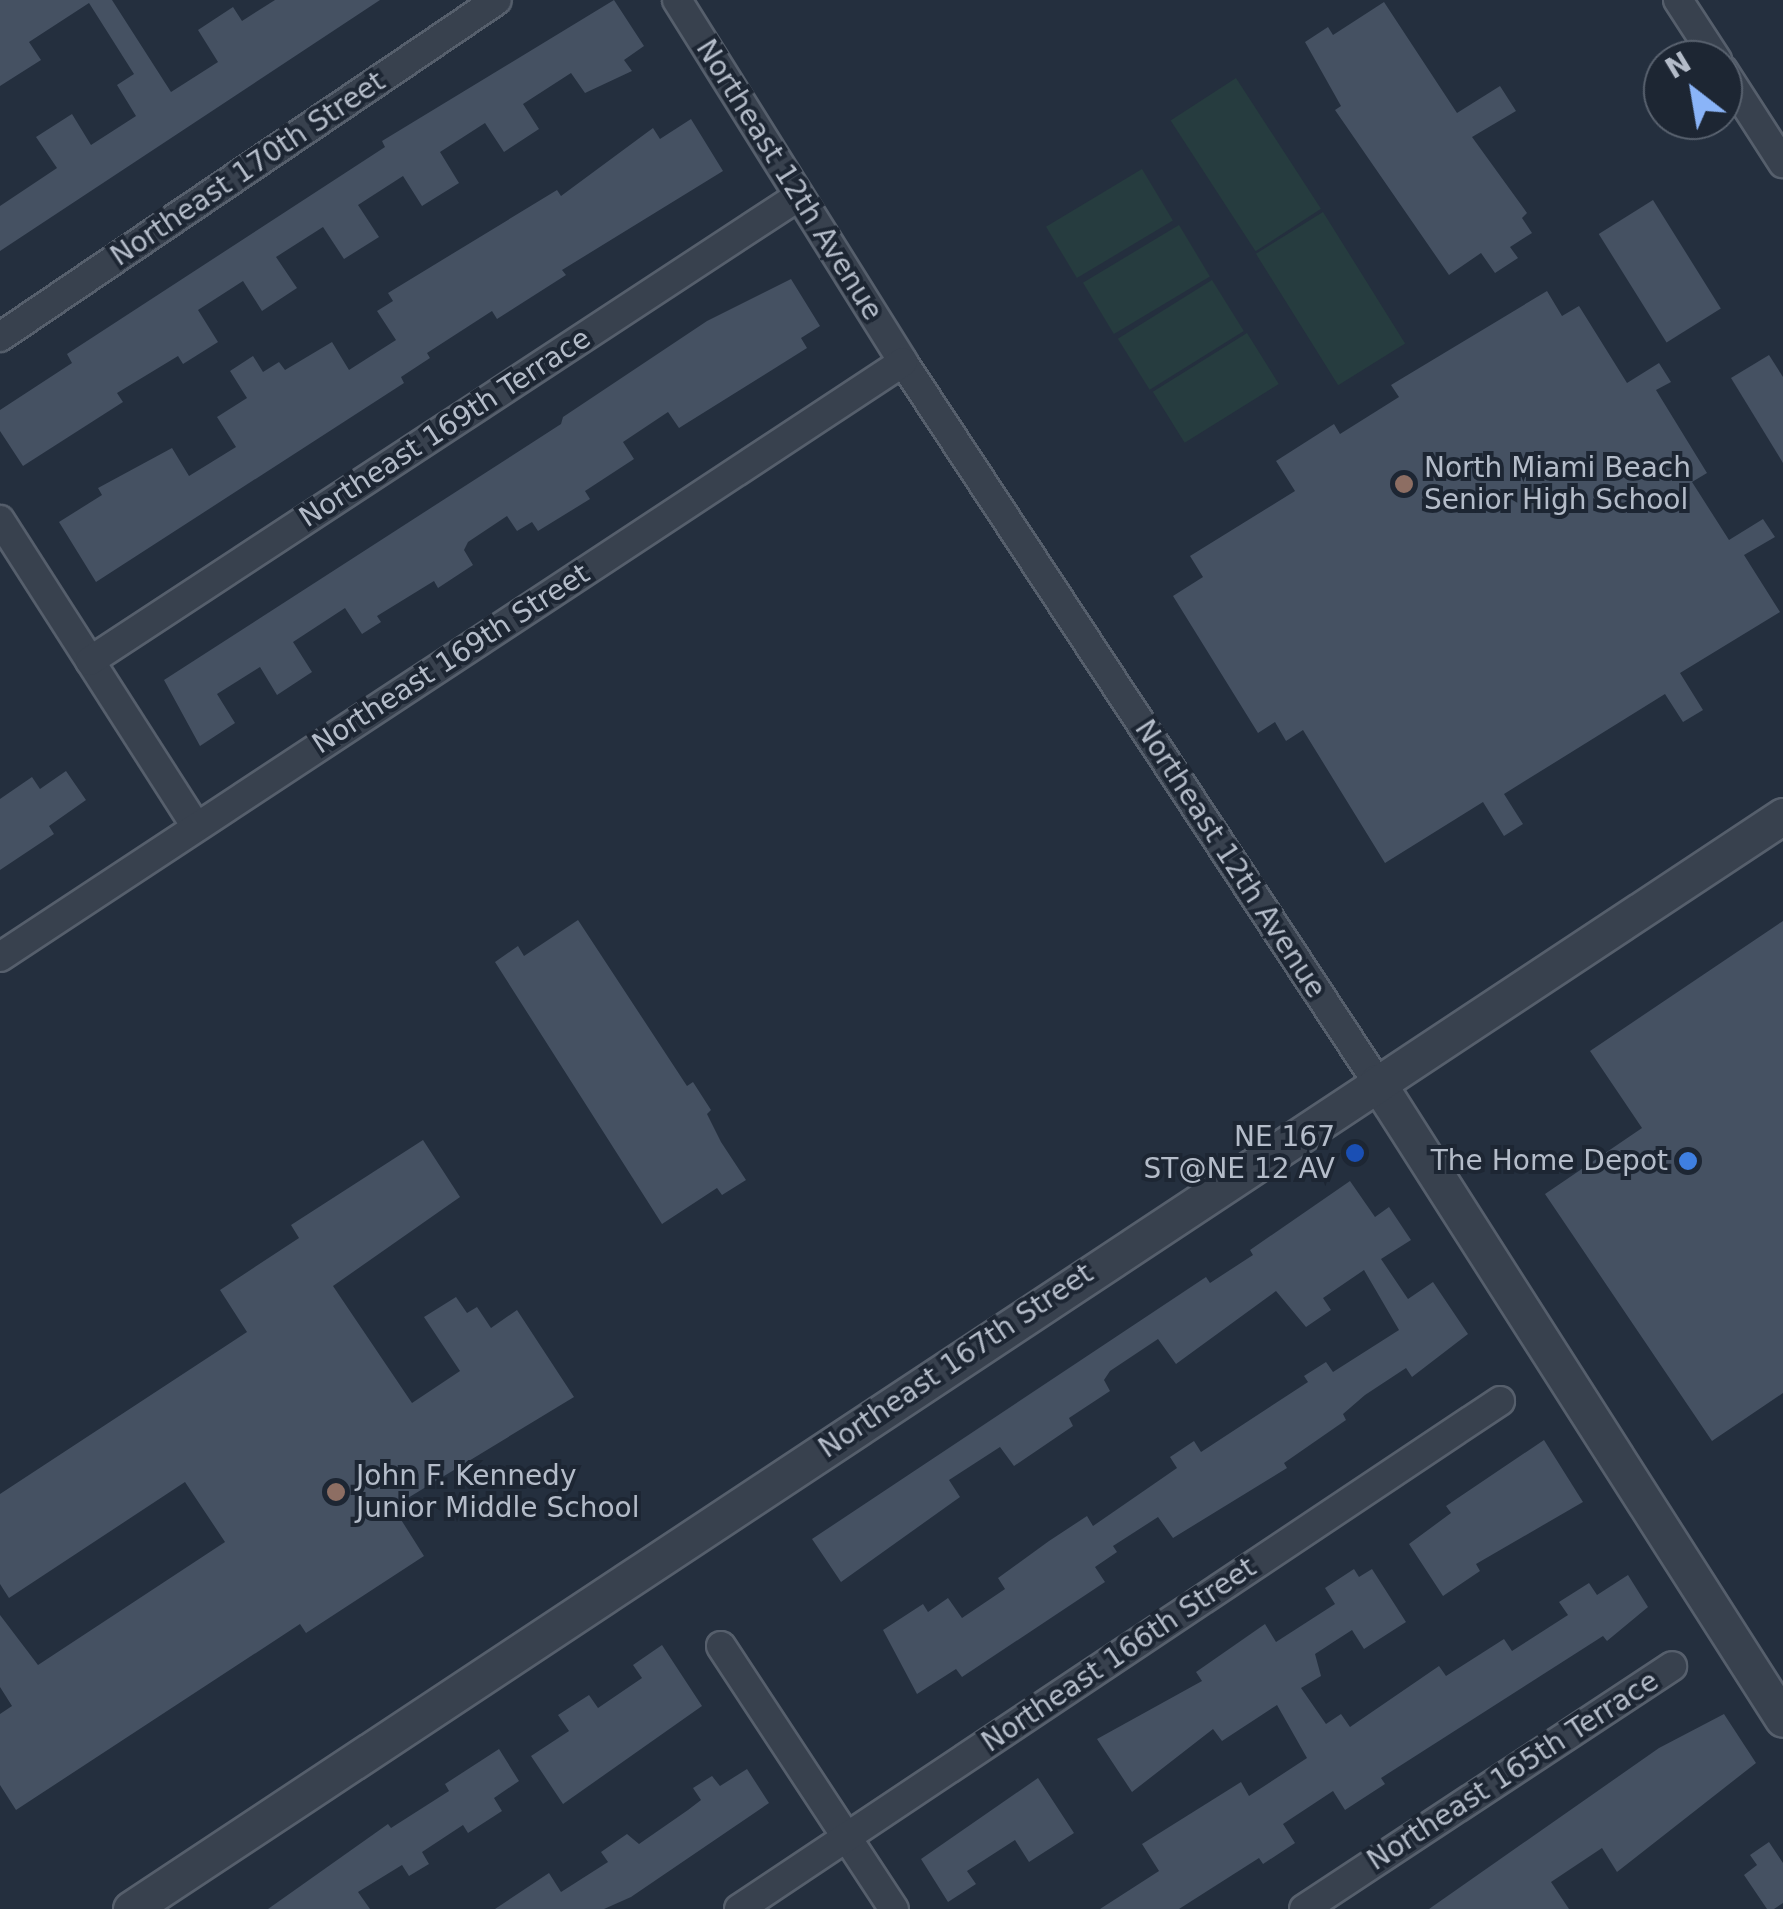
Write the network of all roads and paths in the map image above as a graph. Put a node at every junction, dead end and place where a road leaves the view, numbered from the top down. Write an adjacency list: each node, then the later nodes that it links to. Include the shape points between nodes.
1 (496, 0): 8 (street, Northeast 170th Street)
2 (677, 0): 7 (street, Northeast 12th Avenue)
3 (1678, 0): 4 (street)
4 (1704, 40)
5 (1743, 101): 6 (street)
6 (1783, 163)
7 (800, 196): 9 (street, Northeast 12th Avenue); 12 (street, Northeast 169th Terrace)
8 (0, 337)
9 (903, 362): 14 (street, Northeast 169th Street); 16 (street, Northeast 12th Avenue)
10 (0, 520): 11 (street)
11 (11, 562): 12 (street)
12 (90, 661): 14 (street)
13 (1783, 816): 16 (street, Northeast 167th Street)
14 (196, 826): 15 (street, Northeast 169th Street)
15 (0, 957)
16 (1377, 1082): 20 (street, Northeast 12th Avenue); 22 (street, Northeast 167th Street)
17 (1500, 1402): 21 (street, Northeast 166th Street)
18 (721, 1646): 21 (street)
19 (1672, 1666): 25 (street, Northeast 165th Terrace)
20 (1783, 1719)
21 (847, 1838): 23 (street, Northeast 166th Street); 24 (street)
22 (131, 1909)
23 (738, 1909)
24 (894, 1909)
25 (1304, 1909)

